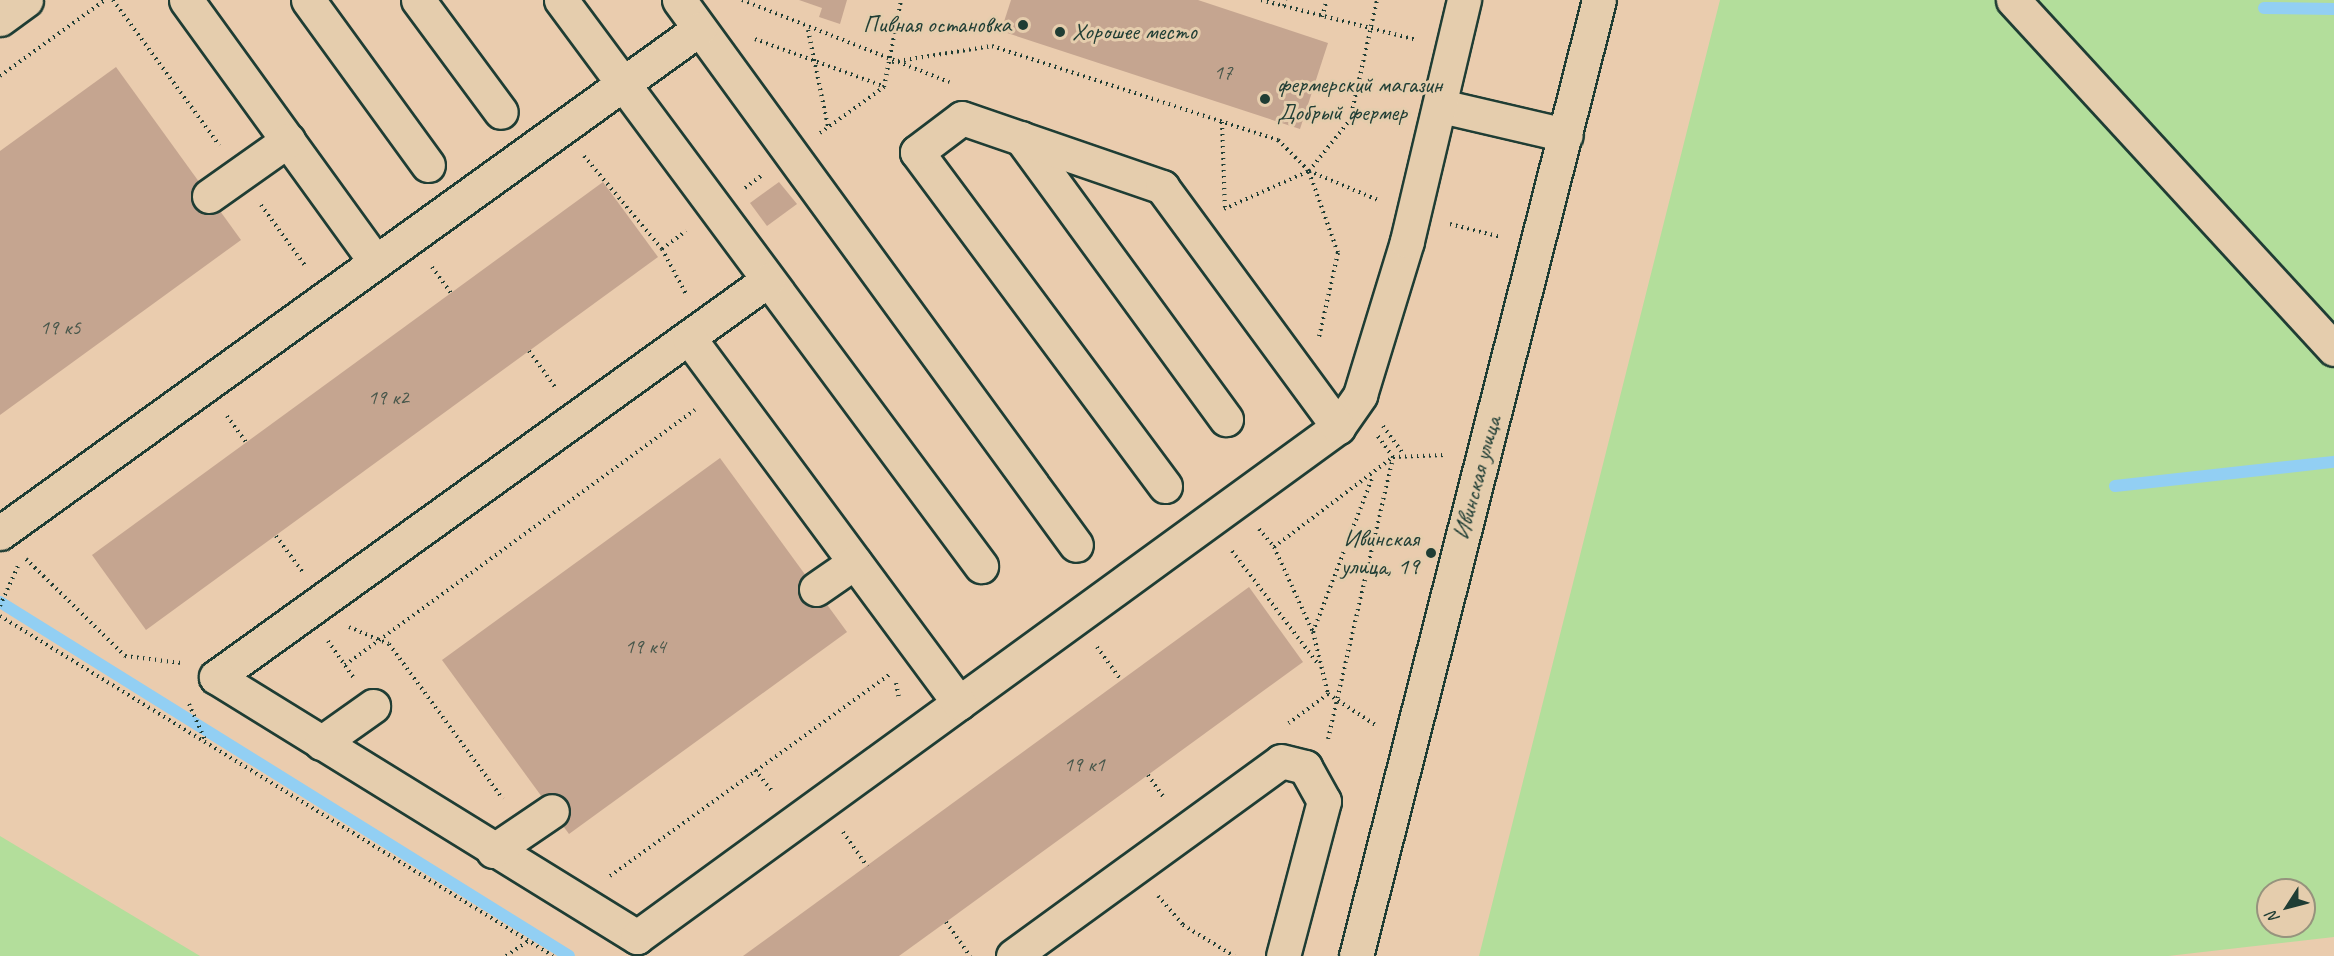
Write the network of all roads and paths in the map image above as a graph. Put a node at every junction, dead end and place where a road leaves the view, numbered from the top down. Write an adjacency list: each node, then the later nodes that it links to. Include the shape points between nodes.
1 (26, 0): 19 (street)
2 (105, 0): 27 (path)
3 (186, 0): 37 (street)
4 (308, 0): 38 (street)
5 (418, 0): 31 (street)
6 (561, 0): 28 (street)
7 (679, 0): 20 (street)
8 (742, 0): 22 (path)
9 (901, 0): 26 (path)
10 (1261, 0): 17 (path)
11 (1286, 0): 17 (path)
12 (1327, 0): 18 (path)
13 (1377, 0): 21 (path)
14 (1464, 0): 24 (street)
15 (1599, 0): 35 (street, Ивинская улица)
16 (2013, 0): 49 (street)
17 (1284, 6): 18 (path)
18 (1322, 17): 21 (path)
19 (0, 19)
20 (699, 29): 28 (street); 63 (street)
21 (1369, 29): 24 (path); 39 (path, via 1350,120)
22 (807, 30): 25 (path); 26 (path)
23 (750, 37): 25 (path)
24 (1453, 48): 30 (street)
25 (814, 61): 29 (path); 34 (path)
26 (891, 62): 32 (path, via 992,46)
27 (0, 76)
28 (622, 82): 33 (street); 45 (street)
29 (884, 87)
30 (1441, 106): 35 (street); 55 (street, via 1360,395)
31 (501, 112)
32 (1222, 122): 39 (path, via 1278,140); 41 (path)
33 (560, 126): 43 (street); 47 (path, via 662,249)
34 (828, 127)
35 (1566, 135): 105 (street, Ивинская улица)
36 (1021, 138): 54 (street); 55 (street, via 1162,187); 59 (street, via 962,118 917,152)
37 (288, 140): 40 (street); 43 (street)
38 (428, 165)
39 (1309, 171): 41 (path); 48 (path, via 1338,253 1332,299)
40 (209, 196)
41 (1225, 208): 42 (path)
42 (1215, 214)
43 (375, 261): 60 (street)
44 (428, 261): 46 (path)
45 (768, 280): 47 (street); 66 (street)
46 (451, 293)
47 (698, 331): 65 (street); 68 (street)
48 (1313, 347)
49 (2334, 349)
50 (529, 351): 51 (path)
51 (562, 396)
52 (701, 406): 72 (path)
53 (223, 410): 56 (path)
54 (1226, 419)
55 (1338, 427): 81 (street)
56 (246, 442)
57 (1455, 455): 80 (path, via 1393,457)
58 (1374, 474): 71 (path)
59 (1165, 486)
60 (0, 533)
61 (276, 536): 68 (path)
62 (1226, 543): 77 (path)
63 (1076, 545)
64 (1274, 547): 71 (path)
65 (855, 562): 67 (street); 74 (street)
66 (981, 566)
67 (816, 589)
68 (320, 603): 72 (path); 76 (path, via 325,635); 85 (street, via 216,677)
69 (0, 606): 75 (path, via 23,556 125,656)
70 (0, 616): 97 (path)
71 (1313, 633): 77 (path)
72 (379, 639): 76 (path); 90 (path, via 389,644)
73 (1095, 643): 78 (path)
74 (921, 651): 81 (street); 95 (path)
75 (194, 665)
76 (345, 665): 82 (path)
77 (1321, 668): 79 (path)
78 (1121, 680)
79 (1328, 694): 80 (path); 83 (path)
80 (1338, 702): 84 (path); 87 (path)
81 (959, 703): 95 (street, via 637,937)
82 (373, 706): 85 (street)
83 (1283, 728)
84 (1388, 733)
85 (321, 743): 92 (street)
86 (1148, 775): 88 (path)
87 (1317, 783): 94 (street, via 1305,766 1281,761); 104 (street, via 1324,801)
88 (1173, 810)
89 (552, 811): 90 (street)
90 (525, 829): 92 (street)
91 (842, 831): 93 (path)
92 (493, 851): 95 (street)
93 (867, 866)
94 (1134, 868): 102 (street); 103 (path, via 1183,925)
95 (575, 901)
96 (946, 922): 101 (path)
97 (528, 941): 99 (path); 100 (path)
98 (981, 949): 101 (path)
99 (506, 956)
100 (553, 956)
101 (971, 956)
102 (1013, 956)
103 (1234, 956)
104 (1283, 956)
105 (1356, 956)

